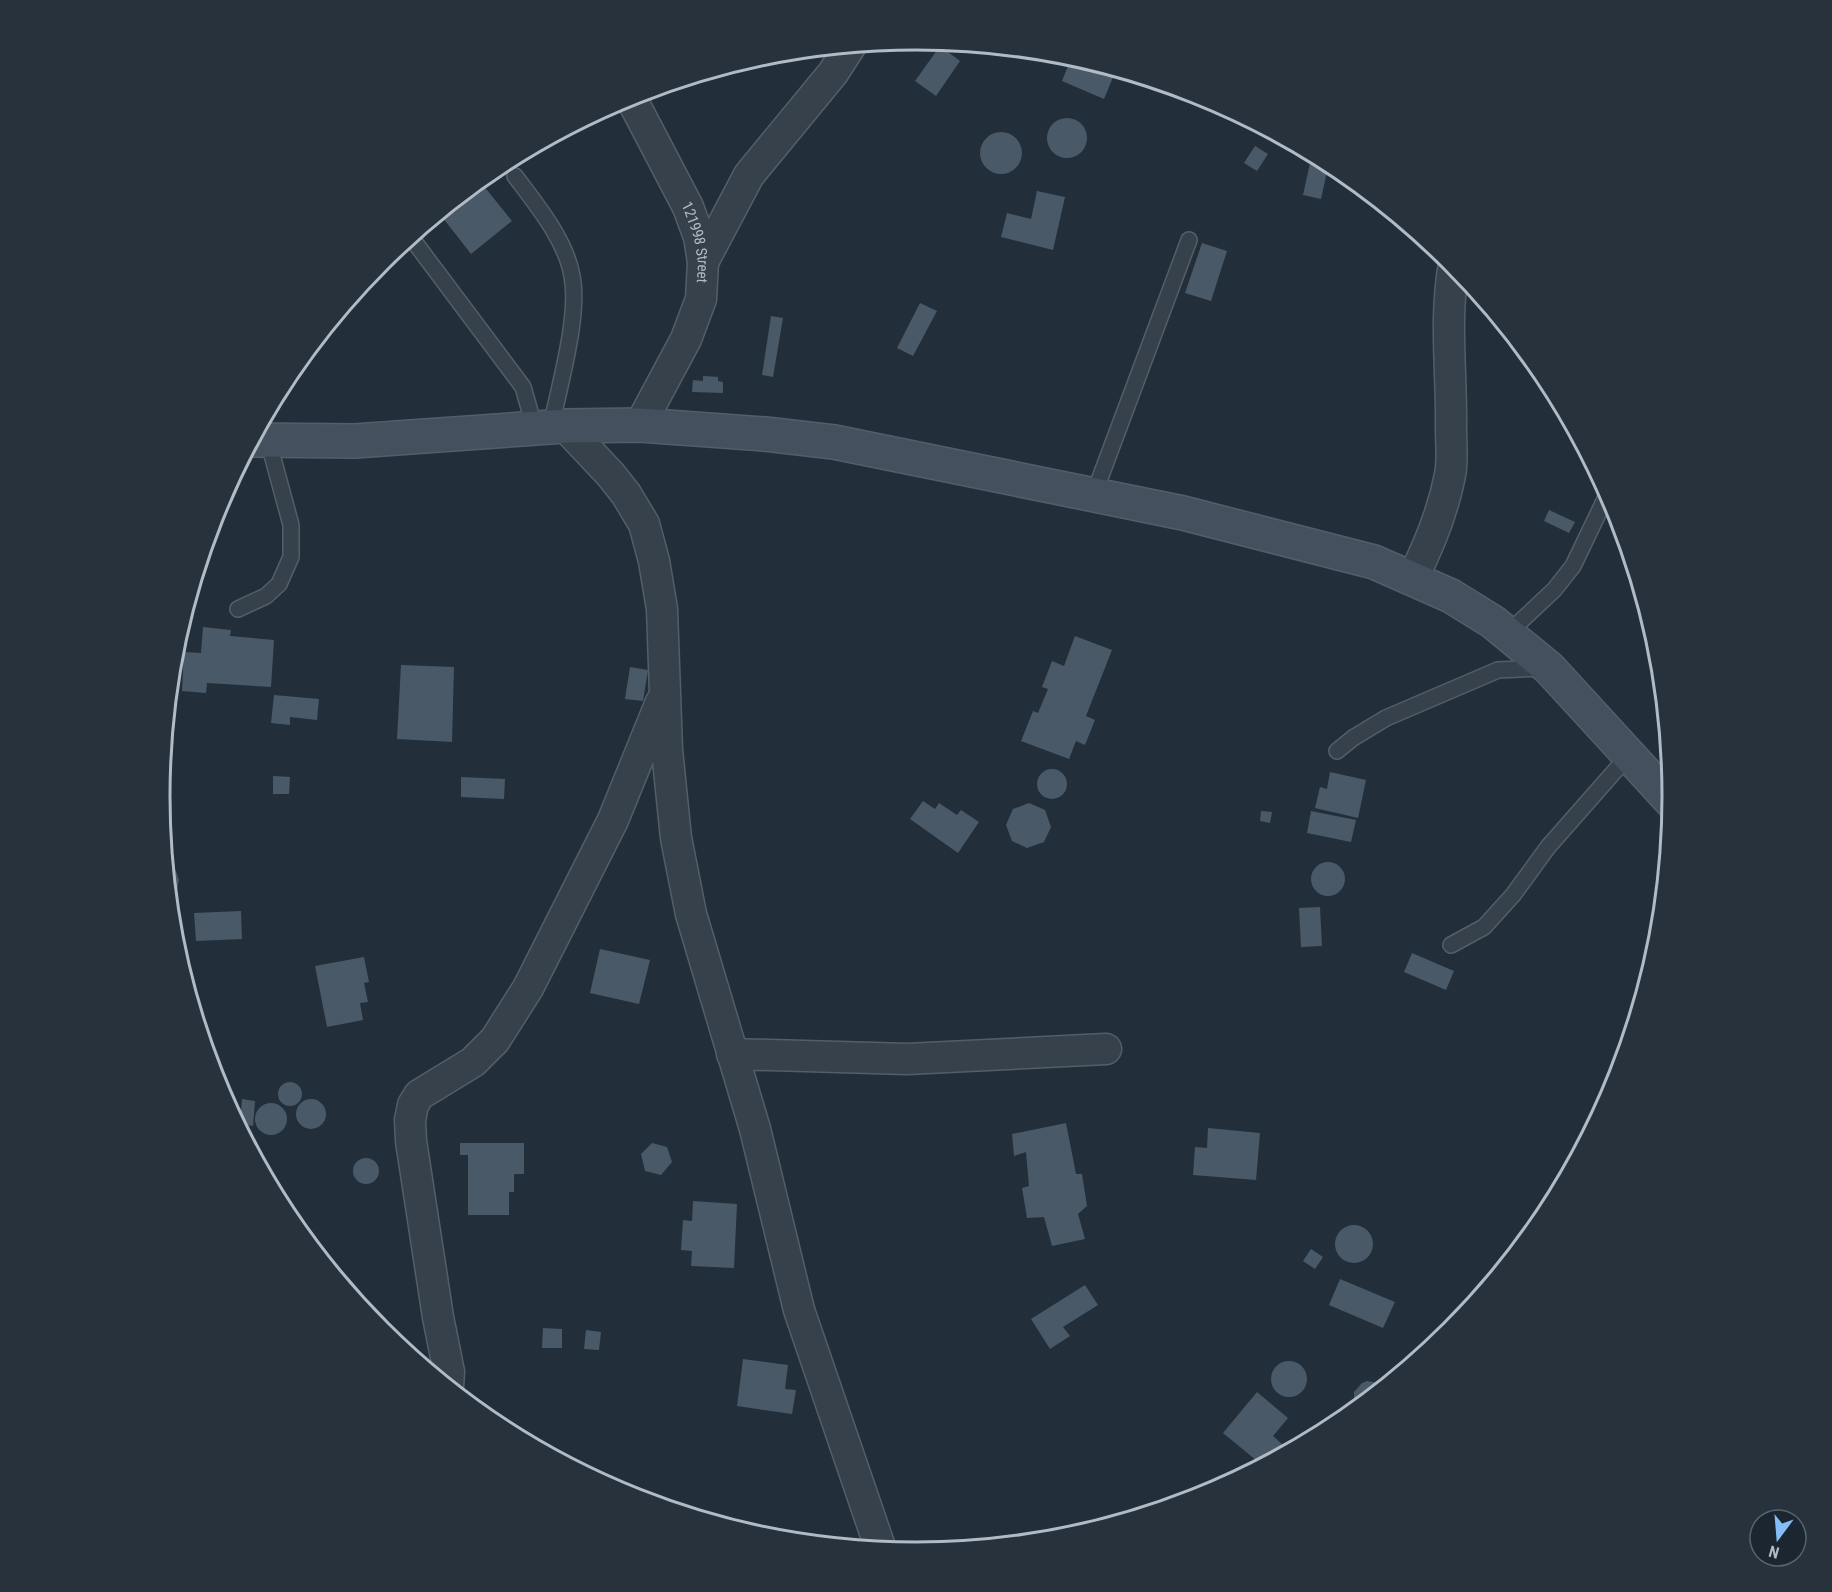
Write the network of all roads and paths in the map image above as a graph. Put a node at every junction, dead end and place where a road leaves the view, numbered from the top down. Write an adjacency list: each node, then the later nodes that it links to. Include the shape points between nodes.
1 (845, 53): 6 (street, via 749,174)
2 (634, 104): 6 (street, 121998 Street, via 688,207)
3 (514, 176): 9 (lane, via 561,244 572,275 569,340)
4 (1189, 240): 11 (lane)
5 (415, 243): 9 (lane)
6 (704, 262): 8 (street, 121998 Street, via 700,299 686,339)
7 (1452, 277): 13 (street, via 1451,474 1430,543)
8 (640, 425): 9 (street); 11 (street, via 834,442)
9 (550, 427): 10 (street, via 355,441); 17 (street, via 611,475 644,524 662,609)
10 (260, 440): 14 (lane, via 291,525 291,557 279,584 266,596)
11 (1094, 494): 13 (street, via 1374,562)
12 (1603, 503): 15 (lane, via 1573,566 1554,590)
13 (1412, 579): 15 (street, via 1451,596)
14 (238, 609)
15 (1507, 634): 16 (street)
16 (1549, 668): 18 (lane, via 1498,670 1386,718); 19 (street)
17 (664, 694): 23 (street, via 676,838 692,914); 24 (street, via 613,819 522,998 495,1040 473,1062 428,1088 413,1105 411,1141)
18 (1337, 752)
19 (1629, 755): 20 (street); 21 (lane, via 1484,927)
20 (1662, 791)
21 (1451, 945)
22 (1107, 1049): 23 (street, via 907,1059)
23 (732, 1054): 25 (street, via 755,1129 799,1310)
24 (449, 1377)
25 (877, 1541)

